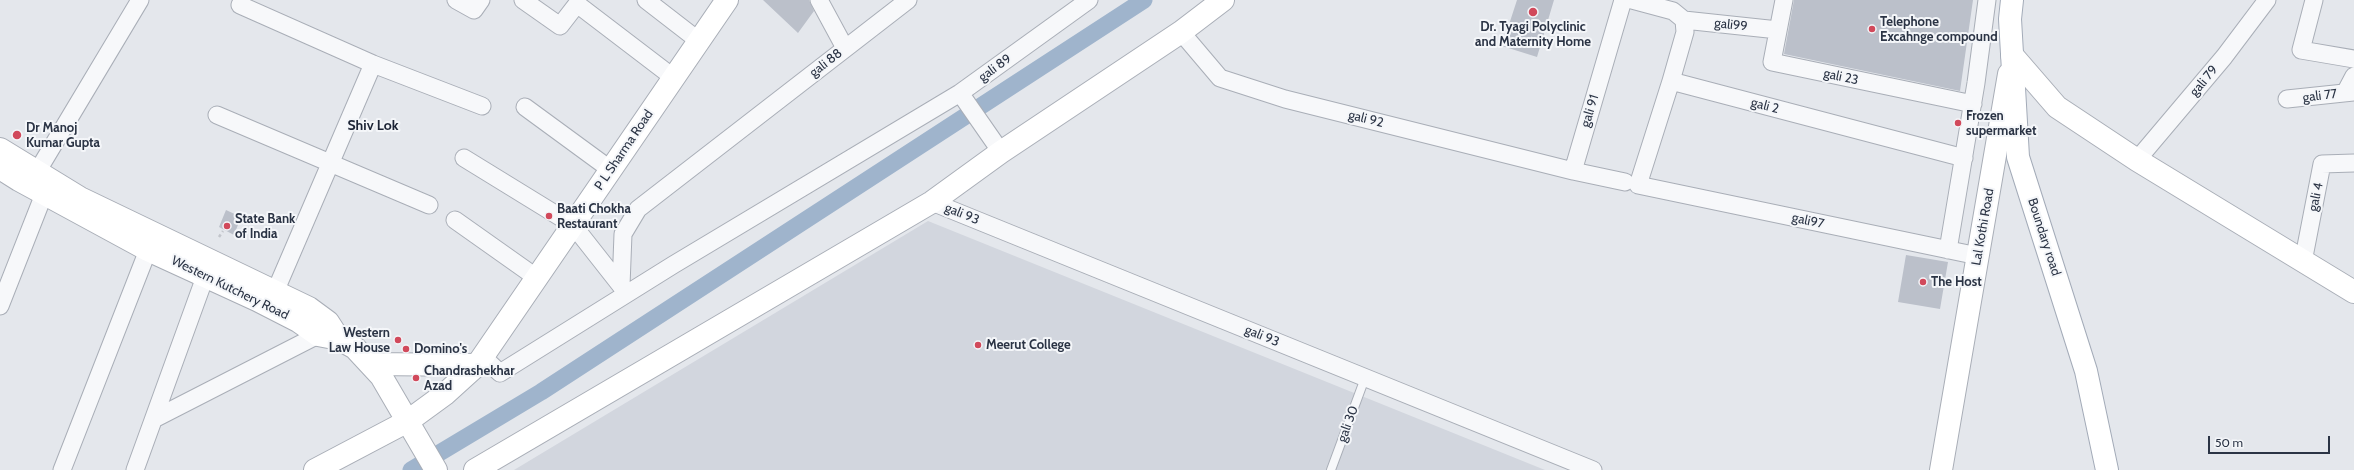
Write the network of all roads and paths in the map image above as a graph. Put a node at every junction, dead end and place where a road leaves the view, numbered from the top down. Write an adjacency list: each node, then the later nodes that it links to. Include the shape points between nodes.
1 (140, 0): 47 (street)
2 (456, 0): 3 (street, via 474,10)
3 (481, 0)
4 (523, 0): 28 (street, via 560,26 577,4)
5 (646, 0): 22 (street)
6 (727, 0): 22 (street, P L Sharma Road)
7 (819, 0): 23 (street)
8 (908, 0): 23 (street, gali 88)
9 (1088, 0): 31 (street, gali 89)
10 (1224, 0): 21 (street)
11 (1624, 0): 46 (street, gali 91)
12 (1632, 0): 19 (street, gali99)
13 (1784, 0): 20 (street, gali 23)
14 (1987, 0): 33 (street)
15 (2012, 0): 24 (street, Boundary road)
16 (2267, 0): 41 (street, gali 79, via 2224,57)
17 (2314, 0): 25 (street, via 2301,50)
18 (240, 5): 26 (street)
19 (1678, 16): 20 (street, gali99); 29 (street, via 1685,32)
20 (1778, 30): 33 (street, gali 23, via 1772,62)
21 (1181, 32): 38 (street); 46 (street, gali 92, via 1220,78 1285,99)
22 (699, 41): 28 (street, P L Sharma Road)
23 (845, 48): 53 (street, gali 88, via 638,209 623,234 622,286)
24 (2012, 55): 41 (street, via 2057,107); 58 (street, Lal Kothi Road); 79 (street, Boundary road, via 2018,157 2086,371)
25 (2354, 59)
26 (373, 64): 34 (street); 42 (street)
27 (2354, 76): 30 (street)
28 (674, 78): 45 (street, P L Sharma Road)
29 (1671, 81): 40 (street, gali 2); 48 (street)
30 (2350, 92): 32 (street, gali 77)
31 (960, 93): 38 (street); 66 (street, gali 89, via 673,265 500,373)
32 (2287, 100)
33 (1973, 104): 40 (street)
34 (482, 106)
35 (525, 107): 45 (street)
36 (218, 115): 42 (street)
37 (0, 150): 47 (street)
38 (1002, 152): 50 (street)
39 (464, 158): 53 (street)
40 (1964, 158): 57 (street)
41 (2137, 160): 59 (street)
42 (331, 163): 51 (street); 62 (street)
43 (2354, 164): 59 (street, gali 4, via 2322,164)
44 (0, 168): 49 (street, Western Kutchery Road)
45 (611, 170): 53 (street, P L Sharma Road)
46 (1572, 171): 48 (street)
47 (37, 172): 62 (street, via 80,198)
48 (1632, 183): 57 (street, gali97)
49 (44, 194): 56 (street, Western Kutchery Road); 64 (street)
50 (932, 202): 68 (street, gali 93); 75 (street)
51 (429, 205)
52 (455, 220): 61 (street)
53 (573, 225): 61 (street, P L Sharma Road)
54 (223, 231): 55 (path)
55 (219, 237)
56 (148, 250): 60 (street, Western Kutchery Road); 71 (street)
57 (1948, 250): 58 (street, gali97)
58 (1978, 256): 78 (street, Lal Kothi Road)
59 (2303, 262): 63 (street)
60 (205, 277): 65 (street, Western Kutchery Road); 69 (street)
61 (537, 278): 66 (street, P L Sharma Road)
62 (275, 292): 65 (street, via 309,308 328,322)
63 (2354, 292)
64 (0, 306)
65 (329, 337): 67 (street, Western Kutchery Road, via 355,348); 69 (street)
66 (480, 361): 67 (street); 70 (street, P L Sharma Road, via 445,394)
67 (370, 364): 70 (street, Western Kutchery Road, via 381,376)
68 (1365, 378): 76 (lane, gali 30); 77 (street, gali 93)
69 (154, 419): 72 (street)
70 (408, 421): 73 (street, P L Sharma Road); 74 (street, Western Kutchery Road)
71 (62, 470)
72 (135, 470)
73 (315, 470)
74 (436, 470)
75 (475, 470)
76 (1331, 470)
77 (1593, 470)
78 (1941, 470)
79 (2107, 470)

